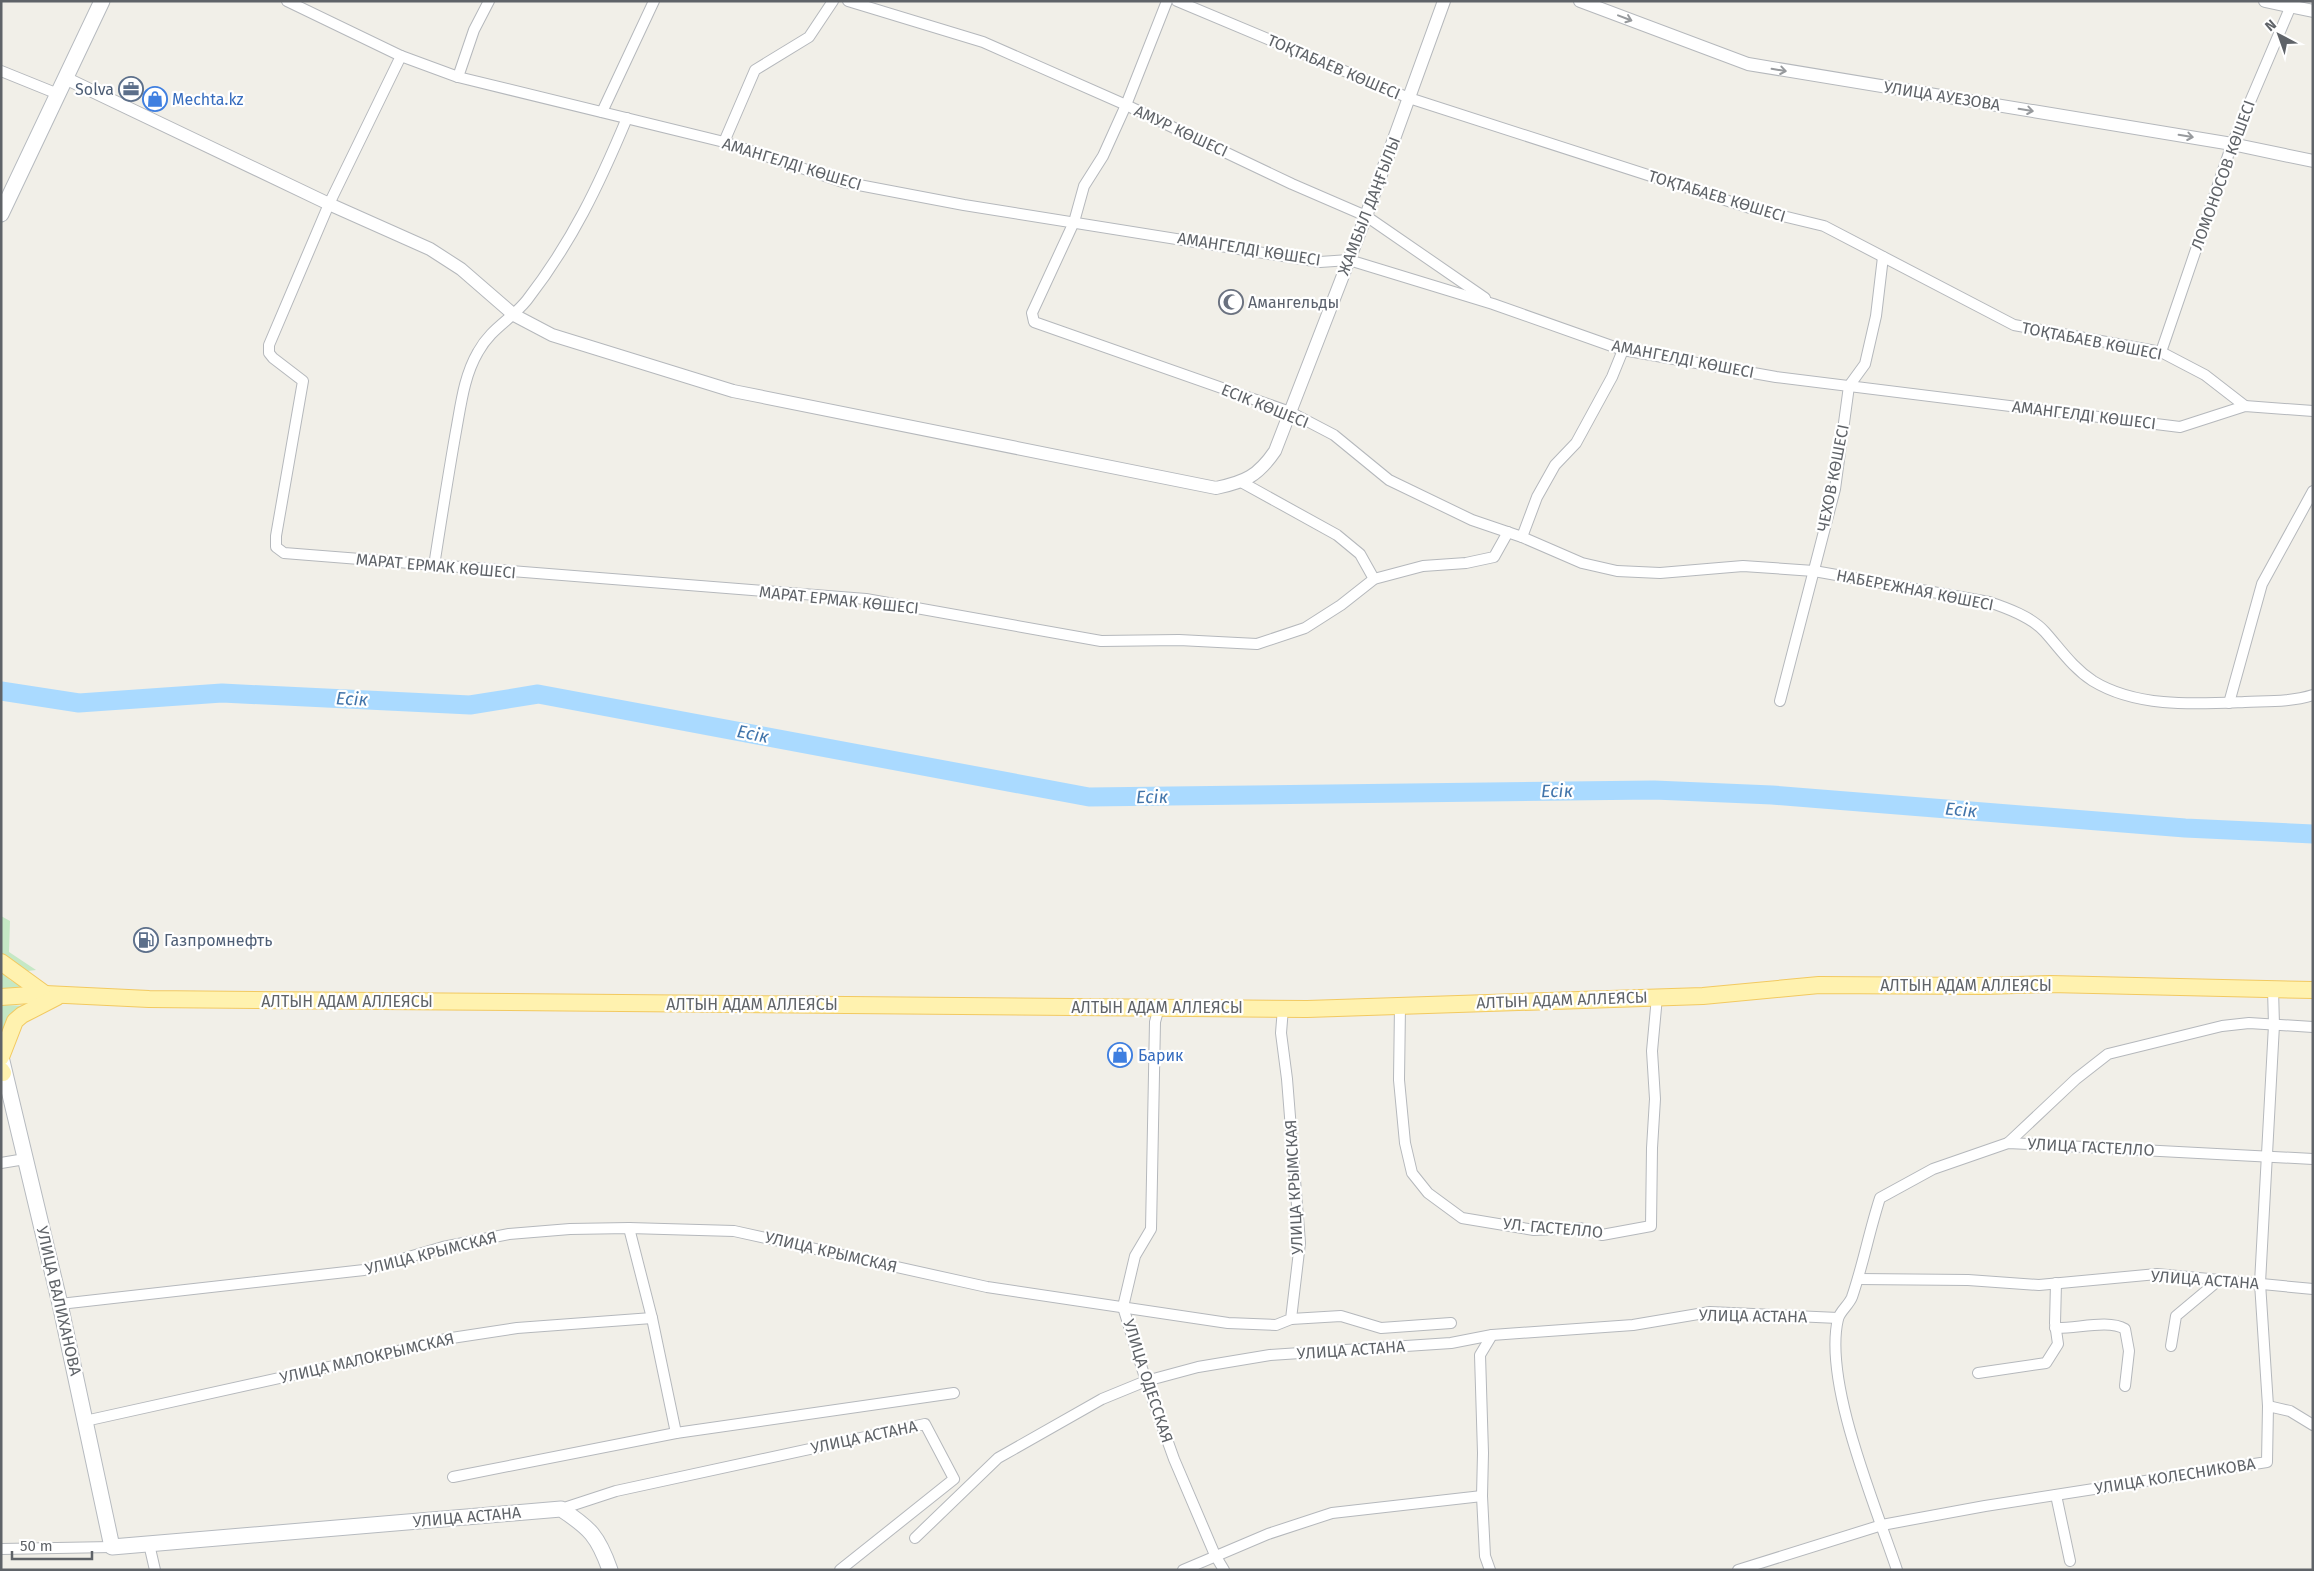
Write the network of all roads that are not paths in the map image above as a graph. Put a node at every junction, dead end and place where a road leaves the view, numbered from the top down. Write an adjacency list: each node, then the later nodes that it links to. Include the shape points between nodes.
1 (102, 1): 17 (main road)
2 (287, 1): 14 (street, АМАНГЕЛДІ КӨШЕСІ)
3 (489, 1): 16 (street, via 474,30)
4 (654, 1): 21 (street)
5 (833, 1): 23 (street, via 809,37 755,70)
6 (848, 1): 20 (street, АМУР КӨШЕСІ, via 983,42)
7 (1167, 1): 20 (street)
8 (1176, 1): 19 (street, ТОҚТАБАЕВ КӨШЕСІ)
9 (1444, 1): 19 (street, ЖАМБЫЛ ДАҢҒЫЛЫ)
10 (1580, 1): 24 (street, УЛИЦА АУЕЗОВА, one-way to 24, via 1748,64)
11 (2265, 1): 12 (street)
12 (2291, 4): 13 (street); 24 (street, ЛОМОНОСОВ КӨШЕСІ)
13 (2313, 12)
14 (401, 56): 16 (street, АМАНГЕЛДІ КӨШЕСІ); 26 (street)
15 (1, 71): 18 (street)
16 (458, 77): 21 (street, АМАНГЕЛДІ КӨШЕСІ)
17 (65, 78): 18 (main road); 26 (street)
18 (58, 94): 27 (main road)
19 (1409, 98): 28 (street, ЖАМБЫЛ ДАҢҒЫЛЫ); 30 (street, ТОҚТАБАЕВ КӨШЕСІ, via 1750,208 1824,226)
20 (1126, 105): 28 (street, АМУР КӨШЕСІ); 29 (street, via 1103,156 1084,186)
21 (602, 112): 22 (street, АМАНГЕЛДІ КӨШЕСІ)
22 (627, 118): 23 (street, АМАНГЕЛДІ КӨШЕСІ); 33 (street, via 583,217 552,266)
23 (724, 142): 29 (street, АМАНГЕЛДІ КӨШЕСІ, via 843,182)
24 (2232, 144): 25 (street, УЛИЦА АУЕЗОВА); 35 (street, ЛОМОНОСОВ КӨШЕСІ)
25 (2313, 161)
26 (329, 204): 33 (street, via 430,249 461,269); 44 (street, МАРАТ ЕРМАК КӨШЕСІ, via 269,345 273,358 303,381 276,547 284,553)
27 (1, 214)
28 (1366, 216): 31 (street, ЖАМБЫЛ ДАҢҒЫЛЫ); 32 (street, АМУР КӨШЕСІ)
29 (1074, 222): 31 (street, АМАНГЕЛДІ КӨШЕСІ, via 1320,262); 39 (street, ЕСІК КӨШЕСІ, via 1032,312 1034,322)
30 (1883, 257): 35 (street, ТОҚТАБАЕВ КӨШЕСІ, via 2014,326); 36 (street, ЧЕХОВ КӨШЕСІ, via 1876,316 1865,364)
31 (1349, 260): 32 (street, АМАНГЕЛДІ КӨШЕСІ); 39 (street, ЖАМБЫЛ ДАҢҒЫЛЫ)
32 (1493, 304): 34 (street, АМАНГЕЛДІ КӨШЕСІ)
33 (514, 315): 40 (street, via 552,335 733,391 1216,488); 44 (street, via 495,328 478,351 466,381)
34 (1623, 350): 36 (street, АМАНГЕЛДІ КӨШЕСІ, via 1776,377); 43 (street, via 1576,443 1555,465 1537,497)
35 (2161, 352): 37 (street, ТОҚТАБАЕВ КӨШЕСІ, via 2205,375)
36 (1849, 386): 37 (street, АМАНГЕЛДІ КӨШЕСІ, via 2180,426); 45 (street, ЧЕХОВ КӨШЕСІ, via 1835,489)
37 (2245, 406): 38 (street, АМАНГЕЛДІ КӨШЕСІ)
38 (2313, 411)
39 (1290, 412): 40 (street, ЖАМБЫЛ ДАҢҒЫЛЫ, via 1264,467); 42 (street, ЕСІК КӨШЕСІ, via 1334,435 1389,480 1472,520)
40 (1243, 483): 46 (street, via 1337,535 1360,554)
41 (2313, 491): 49 (street, via 2262,584)
42 (1508, 532): 43 (street, ЕСІК КӨШЕСІ); 46 (street, via 1494,556 1466,563 1423,566)
43 (1522, 537): 45 (street, НАБЕРЕЖНАЯ КӨШЕСІ, via 1582,563 1617,571 1660,573 1743,566)
44 (434, 566): 46 (street, МАРАТ ЕРМАК КӨШЕСІ, via 866,599 1101,641 1179,640 1256,644 1305,628 1341,606)
45 (1814, 571): 48 (street, ЧЕХОВ КӨШЕСІ); 49 (street, НАБЕРЕЖНАЯ КӨШЕСІ, via 1989,602 2010,609 2044,631 2072,665 2119,693 2177,703)
46 (1374, 579)
47 (2313, 695): 49 (street, НАБЕРЕЖНАЯ КӨШЕСІ, via 2297,700)
48 (1780, 701)
49 (2229, 703)
50 (1, 962): 53 (main road)
51 (2273, 989): 52 (main road, АЛТЫН АДАМ АЛЛЕЯСЫ); 55 (main road, АЛТЫН АДАМ АЛЛЕЯСЫ, via 2050,984 1819,985); 59 (street, УЛИЦА КОЛЕСНИКОВА)
52 (2313, 990)
53 (53, 994): 54 (main road, АЛТЫН АДАМ АЛЛЕЯСЫ); 57 (main road, АЛТЫН АДАМ АЛЛЕЯСЫ, via 149,1000); 61 (main road, via 15,1021)
54 (1, 997)
55 (1657, 997): 56 (main road, АЛТЫН АДАМ АЛЛЕЯСЫ); 56 (street, УЛ. ГАСТЕЛЛО, via 1652,1051 1655,1098 1651,1226 1602,1235 1580,1228 1534,1230 1462,1218 1428,1193 1412,1174 1405,1144 1399,1080)
56 (1400, 1006): 58 (main road, АЛТЫН АДАМ АЛЛЕЯСЫ)
57 (1159, 1008): 58 (main road, АЛТЫН АДАМ АЛЛЕЯСЫ); 74 (street, УЛИЦА ОДЕССКАЯ, via 1151,1229 1135,1256)
58 (1283, 1008): 77 (street, УЛИЦА КРЫМСКАЯ, via 1281,1033 1300,1243)
59 (2274, 1024): 60 (street); 62 (street, via 2222,1026 2108,1054 2076,1079); 63 (street, УЛИЦА КОЛЕСНИКОВА)
60 (2313, 1027)
61 (2, 1064): 64 (main road, УЛИЦА ВАЛИХАНОВА)
62 (2008, 1143): 63 (street, УЛИЦА ГАСТЕЛЛО); 68 (street, УЛИЦА ГАСТЕЛЛО, via 1933,1169 1880,1198 1867,1235)
63 (2267, 1155): 65 (street, УЛИЦА ГАСТЕЛЛО); 71 (street, УЛИЦА КОЛЕСНИКОВА)
64 (25, 1158): 66 (street); 73 (main road, УЛИЦА ВАЛИХАНОВА)
65 (2313, 1158)
66 (1, 1163)
67 (629, 1228): 73 (street, УЛИЦА КРЫМСКАЯ, via 509,1234 443,1247 364,1270); 74 (street, УЛИЦА КРЫМСКАЯ, via 734,1230 987,1287); 75 (street)
68 (1858, 1278): 70 (street, УЛИЦА АСТАНА); 76 (street, via 1851,1300)
69 (2219, 1280): 70 (street, УЛИЦА АСТАНА, via 2157,1274); 71 (street, УЛИЦА АСТАНА); 81 (street, via 2176,1316)
70 (2056, 1283): 79 (street)
71 (2260, 1283): 72 (street, УЛИЦА АСТАНА); 86 (street, УЛИЦА КОЛЕСНИКОВА)
72 (2313, 1289)
73 (60, 1304): 87 (main road, УЛИЦА ВАЛИХАНОВА)
74 (1123, 1307): 77 (street, УЛИЦА КРЫМСКАЯ, via 1228,1323 1276,1325); 83 (street, УЛИЦА ОДЕССКАЯ)
75 (652, 1318): 87 (street, УЛИЦА МАЛОКРЫМСКАЯ, via 517,1328 445,1338 374,1357); 89 (street)
76 (1838, 1318): 80 (street, УЛИЦА АСТАНА, via 1710,1312 1633,1325); 94 (street, via 1837,1363 1845,1414)
77 (1291, 1319): 78 (street, via 1341,1316 1382,1328)
78 (1452, 1323)
79 (2055, 1328): 82 (street, via 2058,1344 2046,1363); 84 (street, via 2119,1325 2125,1329 2129,1351)
80 (1492, 1335): 83 (street, УЛИЦА АСТАНА, via 1450,1343 1270,1355 1198,1367); 92 (street, via 1480,1355)
81 (2171, 1346)
82 (1978, 1373)
83 (1146, 1381): 95 (street, УЛИЦА АСТАНА, via 1102,1399 998,1458); 99 (street, УЛИЦА ОДЕССКАЯ, via 1174,1459)
84 (2125, 1386)
85 (954, 1392): 89 (street)
86 (2268, 1406): 88 (street, via 2290,1411); 91 (street, УЛИЦА КОЛЕСНИКОВА, via 2267,1462)
87 (85, 1421): 97 (main road, УЛИЦА ВАЛИХАНОВА)
88 (2313, 1425)
89 (676, 1433): 90 (street)
90 (454, 1477)
91 (2056, 1495): 94 (street, УЛИЦА КОЛЕСНИКОВА); 100 (street)
92 (1482, 1496): 99 (street, via 1332,1513); 106 (street, via 1485,1556)
93 (561, 1509): 96 (main road, УЛИЦА АСТАНА); 102 (main road, via 586,1526 602,1547); 103 (street, УЛИЦА АСТАНА, via 616,1491 924,1424 954,1479)
94 (1882, 1525): 107 (street, УЛИЦА КОЛЕСНИКОВА); 108 (street)
95 (915, 1538)
96 (149, 1544): 97 (main road, УЛИЦА АСТАНА); 101 (street)
97 (112, 1547): 98 (street, УЛИЦА АСТАНА)
98 (1, 1549)
99 (1215, 1555): 104 (street); 105 (street, УЛИЦА ОДЕССКАЯ)
100 (2070, 1561)
101 (155, 1570)
102 (610, 1570)
103 (840, 1570)
104 (1183, 1570)
105 (1224, 1570)
106 (1490, 1570)
107 (1738, 1570)
108 (1897, 1570)

